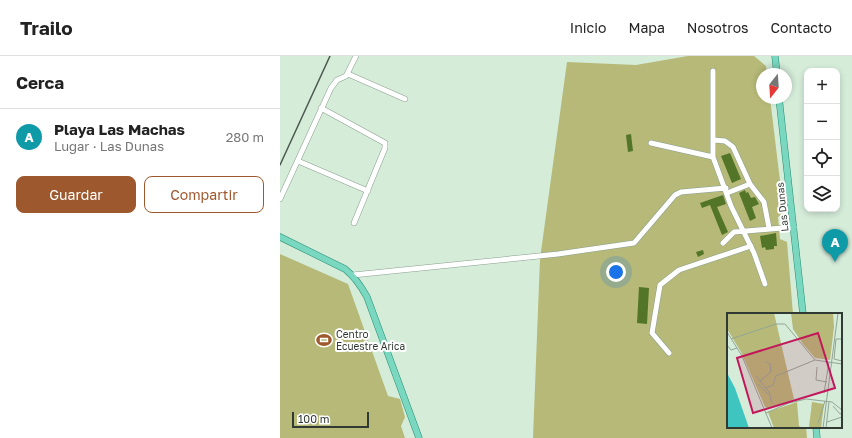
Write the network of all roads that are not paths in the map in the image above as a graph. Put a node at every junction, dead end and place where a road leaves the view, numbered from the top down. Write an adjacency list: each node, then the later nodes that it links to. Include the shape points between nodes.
1 (356, 56): 5 (street)
2 (775, 56): 3 (main road)
3 (776, 68)
4 (713, 71): 9 (street)
5 (348, 74): 6 (street); 8 (street, via 334,82)
6 (405, 99)
7 (780, 104): 18 (main road, Las Dunas)
8 (321, 108): 12 (street); 14 (street, via 385,143)
9 (714, 140): 11 (street); 13 (street, via 726,141 733,146)
10 (651, 143): 11 (street)
11 (713, 157): 15 (street)
12 (298, 161): 14 (street); 16 (street)
13 (750, 184): 15 (street); 19 (street, via 764,202)
14 (368, 191): 17 (street)
15 (726, 191): 20 (street); 24 (street, via 681,192 675,195 634,243 558,254)
16 (280, 199)
17 (354, 223)
18 (794, 227): 19 (street); 26 (main road, Las Dunas)
19 (769, 228): 20 (street)
20 (742, 230): 22 (street, via 734,232); 23 (street)
21 (280, 237): 24 (main road, via 335,263)
22 (723, 243)
23 (751, 246): 25 (street); 27 (street, via 679,270 660,285 652,333)
24 (353, 275): 29 (main road, via 367,297)
25 (765, 284)
26 (803, 313)
27 (669, 353)
28 (816, 428): 30 (main road)
29 (419, 438)
30 (818, 438)

